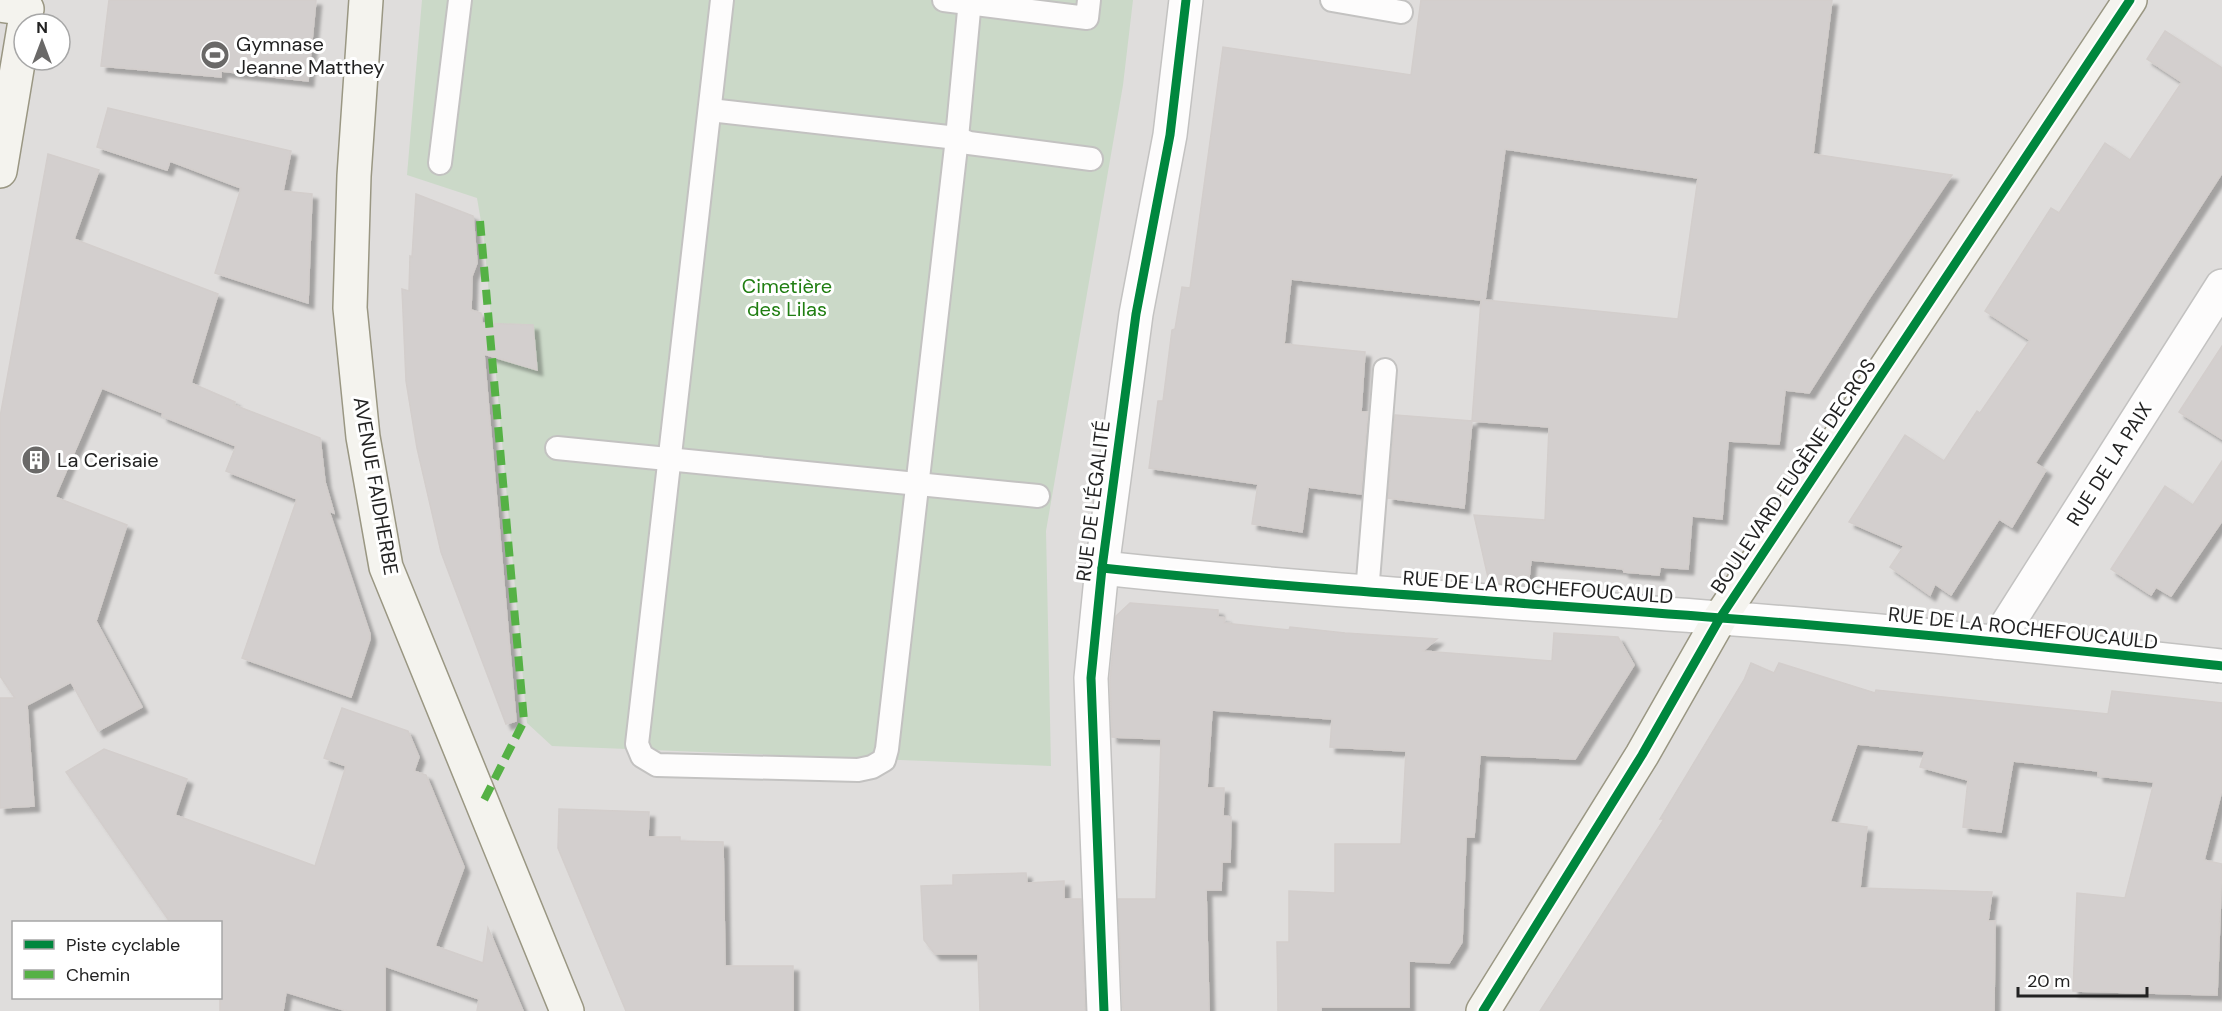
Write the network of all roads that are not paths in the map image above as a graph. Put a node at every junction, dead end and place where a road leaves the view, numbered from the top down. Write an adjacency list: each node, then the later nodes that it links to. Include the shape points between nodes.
1 (366, 0): 28 (street, AVENUE FAIDHERBE, via 350,308 363,437 386,567)
2 (460, 0): 15 (lane)
3 (722, 0): 12 (lane)
4 (944, 0): 9 (lane)
5 (1089, 0): 9 (lane, via 1087,18)
6 (1186, 0): 23 (street, RUE DE L'ÉGALITÉ, via 1170,135 1136,314)
7 (1332, 0): 10 (lane)
8 (2130, 0): 25 (street, BOULEVARD EUGÈNE DECROS)
9 (970, 2): 13 (lane)
10 (1401, 12)
11 (13, 72): 16 (street)
12 (710, 110): 13 (lane); 20 (lane)
13 (957, 138): 14 (lane, via 969,143); 21 (lane)
14 (1091, 159)
15 (440, 163)
16 (0, 171)
17 (2222, 286): 26 (street, RUE DE LA PAIX)
18 (1385, 370): 24 (lane)
19 (557, 448): 20 (lane)
20 (669, 459): 21 (lane); 21 (lane, via 637,736 639,752 657,765 858,770 884,760)
21 (918, 485): 22 (lane)
22 (1038, 496)
23 (1102, 568): 24 (street, RUE DE LA ROCHEFOUCAULD); 29 (street, RUE DE L'ÉGALITÉ, via 1091,678)
24 (1367, 593): 25 (street, RUE DE LA ROCHEFOUCAULD)
25 (1720, 618): 26 (street, RUE DE LA ROCHEFOUCAULD); 30 (street, BOULEVARD EUGÈNE DECROS, via 1642,755)
26 (1996, 642): 27 (street, RUE DE LA ROCHEFOUCAULD)
27 (2222, 666)
28 (567, 1011)
29 (1104, 1011)
30 (1483, 1011)

